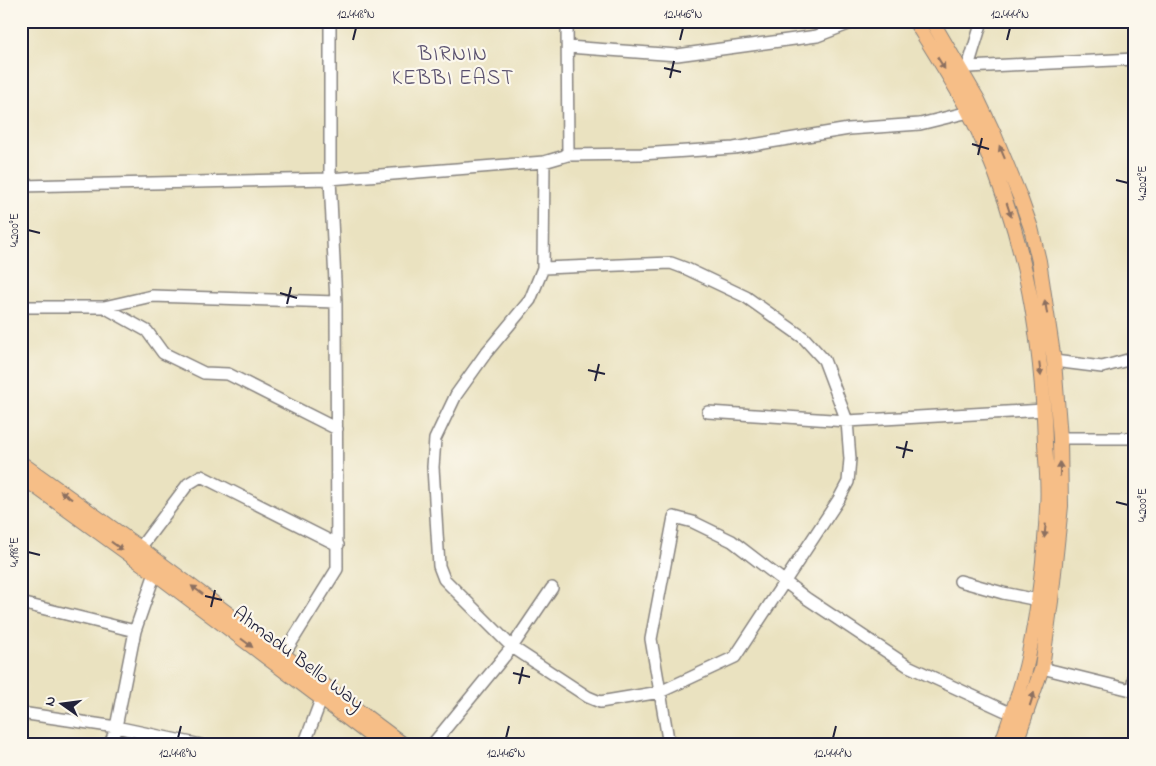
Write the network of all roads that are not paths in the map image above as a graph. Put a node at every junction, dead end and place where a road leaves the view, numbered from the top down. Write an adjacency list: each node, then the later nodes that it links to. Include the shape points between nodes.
1 (330, 21): 13 (street)
2 (567, 21): 7 (street)
3 (856, 21): 7 (street, via 817,36 677,55)
4 (915, 21): 10 (main road, one-way to 10)
5 (932, 21): 9 (main road)
6 (982, 21): 9 (street)
7 (568, 47): 11 (street)
8 (1135, 59): 9 (street)
9 (965, 69): 20 (main road, one-way to 9, via 1031,228)
10 (969, 112): 11 (street, via 920,124 849,129 734,148); 21 (main road, one-way to 21, via 1001,187 1026,273)
11 (568, 155): 12 (street)
12 (544, 162): 13 (street); 15 (street)
13 (330, 179): 14 (street); 16 (street)
14 (21, 186)
15 (543, 268): 23 (street, via 671,263 746,298 804,338 824,360); 38 (street, via 530,300 456,395 435,439 433,467 439,566 444,579)
16 (336, 302): 18 (street, via 152,296); 24 (street)
17 (21, 307): 18 (street)
18 (104, 307): 24 (street, via 147,331 163,353 204,373 228,374)
19 (1135, 358): 20 (street, via 1102,367)
20 (1054, 361): 25 (main road)
21 (1044, 410): 23 (street); 35 (main road, one-way to 35, via 1048,506)
22 (708, 412): 23 (street)
23 (847, 421): 33 (street, via 848,482)
24 (337, 429): 29 (street)
25 (1060, 438): 26 (street); 40 (main road, one-way to 25, via 1061,506)
26 (1135, 438)
27 (21, 462): 30 (main road, one-way to 27)
28 (21, 476): 31 (main road, Ahmadu Bello Way, one-way to 31)
29 (338, 545): 30 (street, via 201,476 188,484); 39 (street, via 337,569)
30 (140, 548): 39 (main road, one-way to 30)
31 (155, 573): 37 (street); 44 (main road, Ahmadu Bello Way, one-way to 44)
32 (960, 581): 35 (street)
33 (785, 582): 43 (street, via 735,657); 43 (street, via 732,541 693,522 674,517 651,639); 46 (street, via 858,635 908,666)
34 (552, 588): 38 (street)
35 (1038, 600): 46 (main road, via 1028,660)
36 (21, 603): 37 (street)
37 (135, 631): 47 (street)
38 (512, 647): 43 (street, via 600,702); 53 (street)
39 (284, 654): 52 (main road)
40 (1042, 668): 42 (street); 56 (main road, one-way to 40)
41 (1135, 670): 42 (street)
42 (1133, 690)
43 (660, 692): 54 (street)
44 (321, 700): 50 (street); 51 (main road, Ahmadu Bello Way)
45 (21, 712): 47 (street)
46 (1012, 714): 55 (main road)
47 (116, 727): 48 (street); 49 (street)
48 (110, 745)
49 (200, 745)
50 (304, 745)
51 (383, 745)
52 (404, 745)
53 (432, 745)
54 (669, 745)
55 (1001, 745)
56 (1015, 745)

